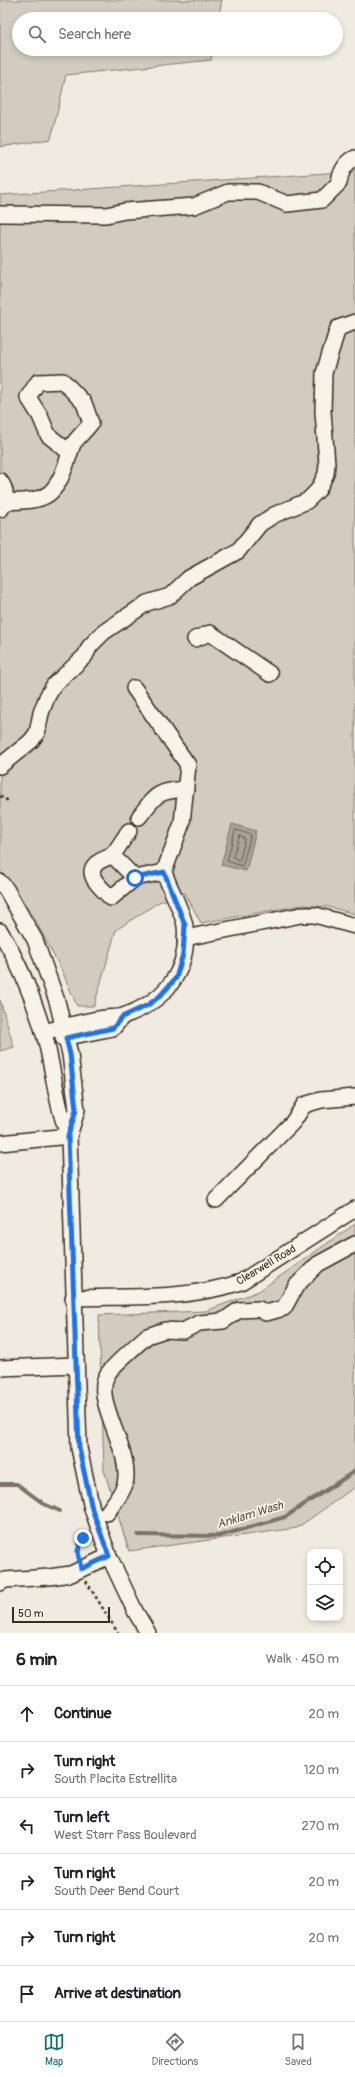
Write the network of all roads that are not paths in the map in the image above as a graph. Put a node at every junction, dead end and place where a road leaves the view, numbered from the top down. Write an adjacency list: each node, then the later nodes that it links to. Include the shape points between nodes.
1 (355, 158): 2 (street, via 345,166 339,183 322,200 287,204 258,192 228,192 194,206 125,211 106,215)
2 (0, 214)
3 (355, 322): 10 (street, via 338,328 324,373 323,412 327,464 326,474 318,490 307,500 260,524 238,551 189,578 170,596 147,603 104,632 90,646 85,656 54,685 45,702 37,733 32,741)
4 (70, 453): 4 (street, via 74,444 92,423 84,403 63,381 38,382 28,397 48,435); 6 (street, via 55,489 37,500)
5 (0, 481): 6 (street, via 5,487)
6 (3, 506)
7 (195, 639): 8 (street, via 210,633)
8 (270, 674)
9 (134, 688): 11 (street, via 188,765)
10 (0, 766)
11 (186, 788): 12 (street, via 157,794); 16 (street, via 182,823)
12 (139, 817)
13 (129, 831): 14 (street)
14 (112, 855): 15 (street); 15 (street, via 97,863 92,870 95,881 111,898)
15 (135, 878): 16 (street)
16 (166, 878): 20 (street, via 185,925)
17 (0, 882): 21 (street, via 35,940 50,980)
18 (355, 926): 20 (street, via 315,915 301,915)
19 (0, 931): 22 (street, via 30,989)
20 (185, 938): 21 (street, via 176,978 148,1005 122,1017 113,1028)
21 (64, 1032): 22 (street); 24 (street, via 70,1054 76,1110)
22 (44, 1037): 24 (street, via 60,1116)
23 (355, 1097): 26 (street, via 321,1100 304,1105 293,1122)
24 (68, 1136): 25 (street); 29 (street)
25 (0, 1143)
26 (216, 1200)
27 (355, 1209): 29 (street, Clearwell Road, via 241,1282 222,1289 172,1296)
28 (355, 1244): 32 (street, via 318,1264 296,1286 284,1308 266,1313 259,1309 239,1310 223,1321 198,1323 182,1331 165,1330 154,1333 143,1340 107,1375 104,1390 106,1406 123,1451 126,1475 123,1490)
29 (73, 1298): 30 (street)
30 (76, 1365): 31 (street); 33 (street, via 79,1448 92,1509)
31 (0, 1368)
32 (107, 1513)
33 (109, 1556): 34 (street, via 64,1575 5,1580); 35 (street)
34 (0, 1583)
35 (148, 1633)

